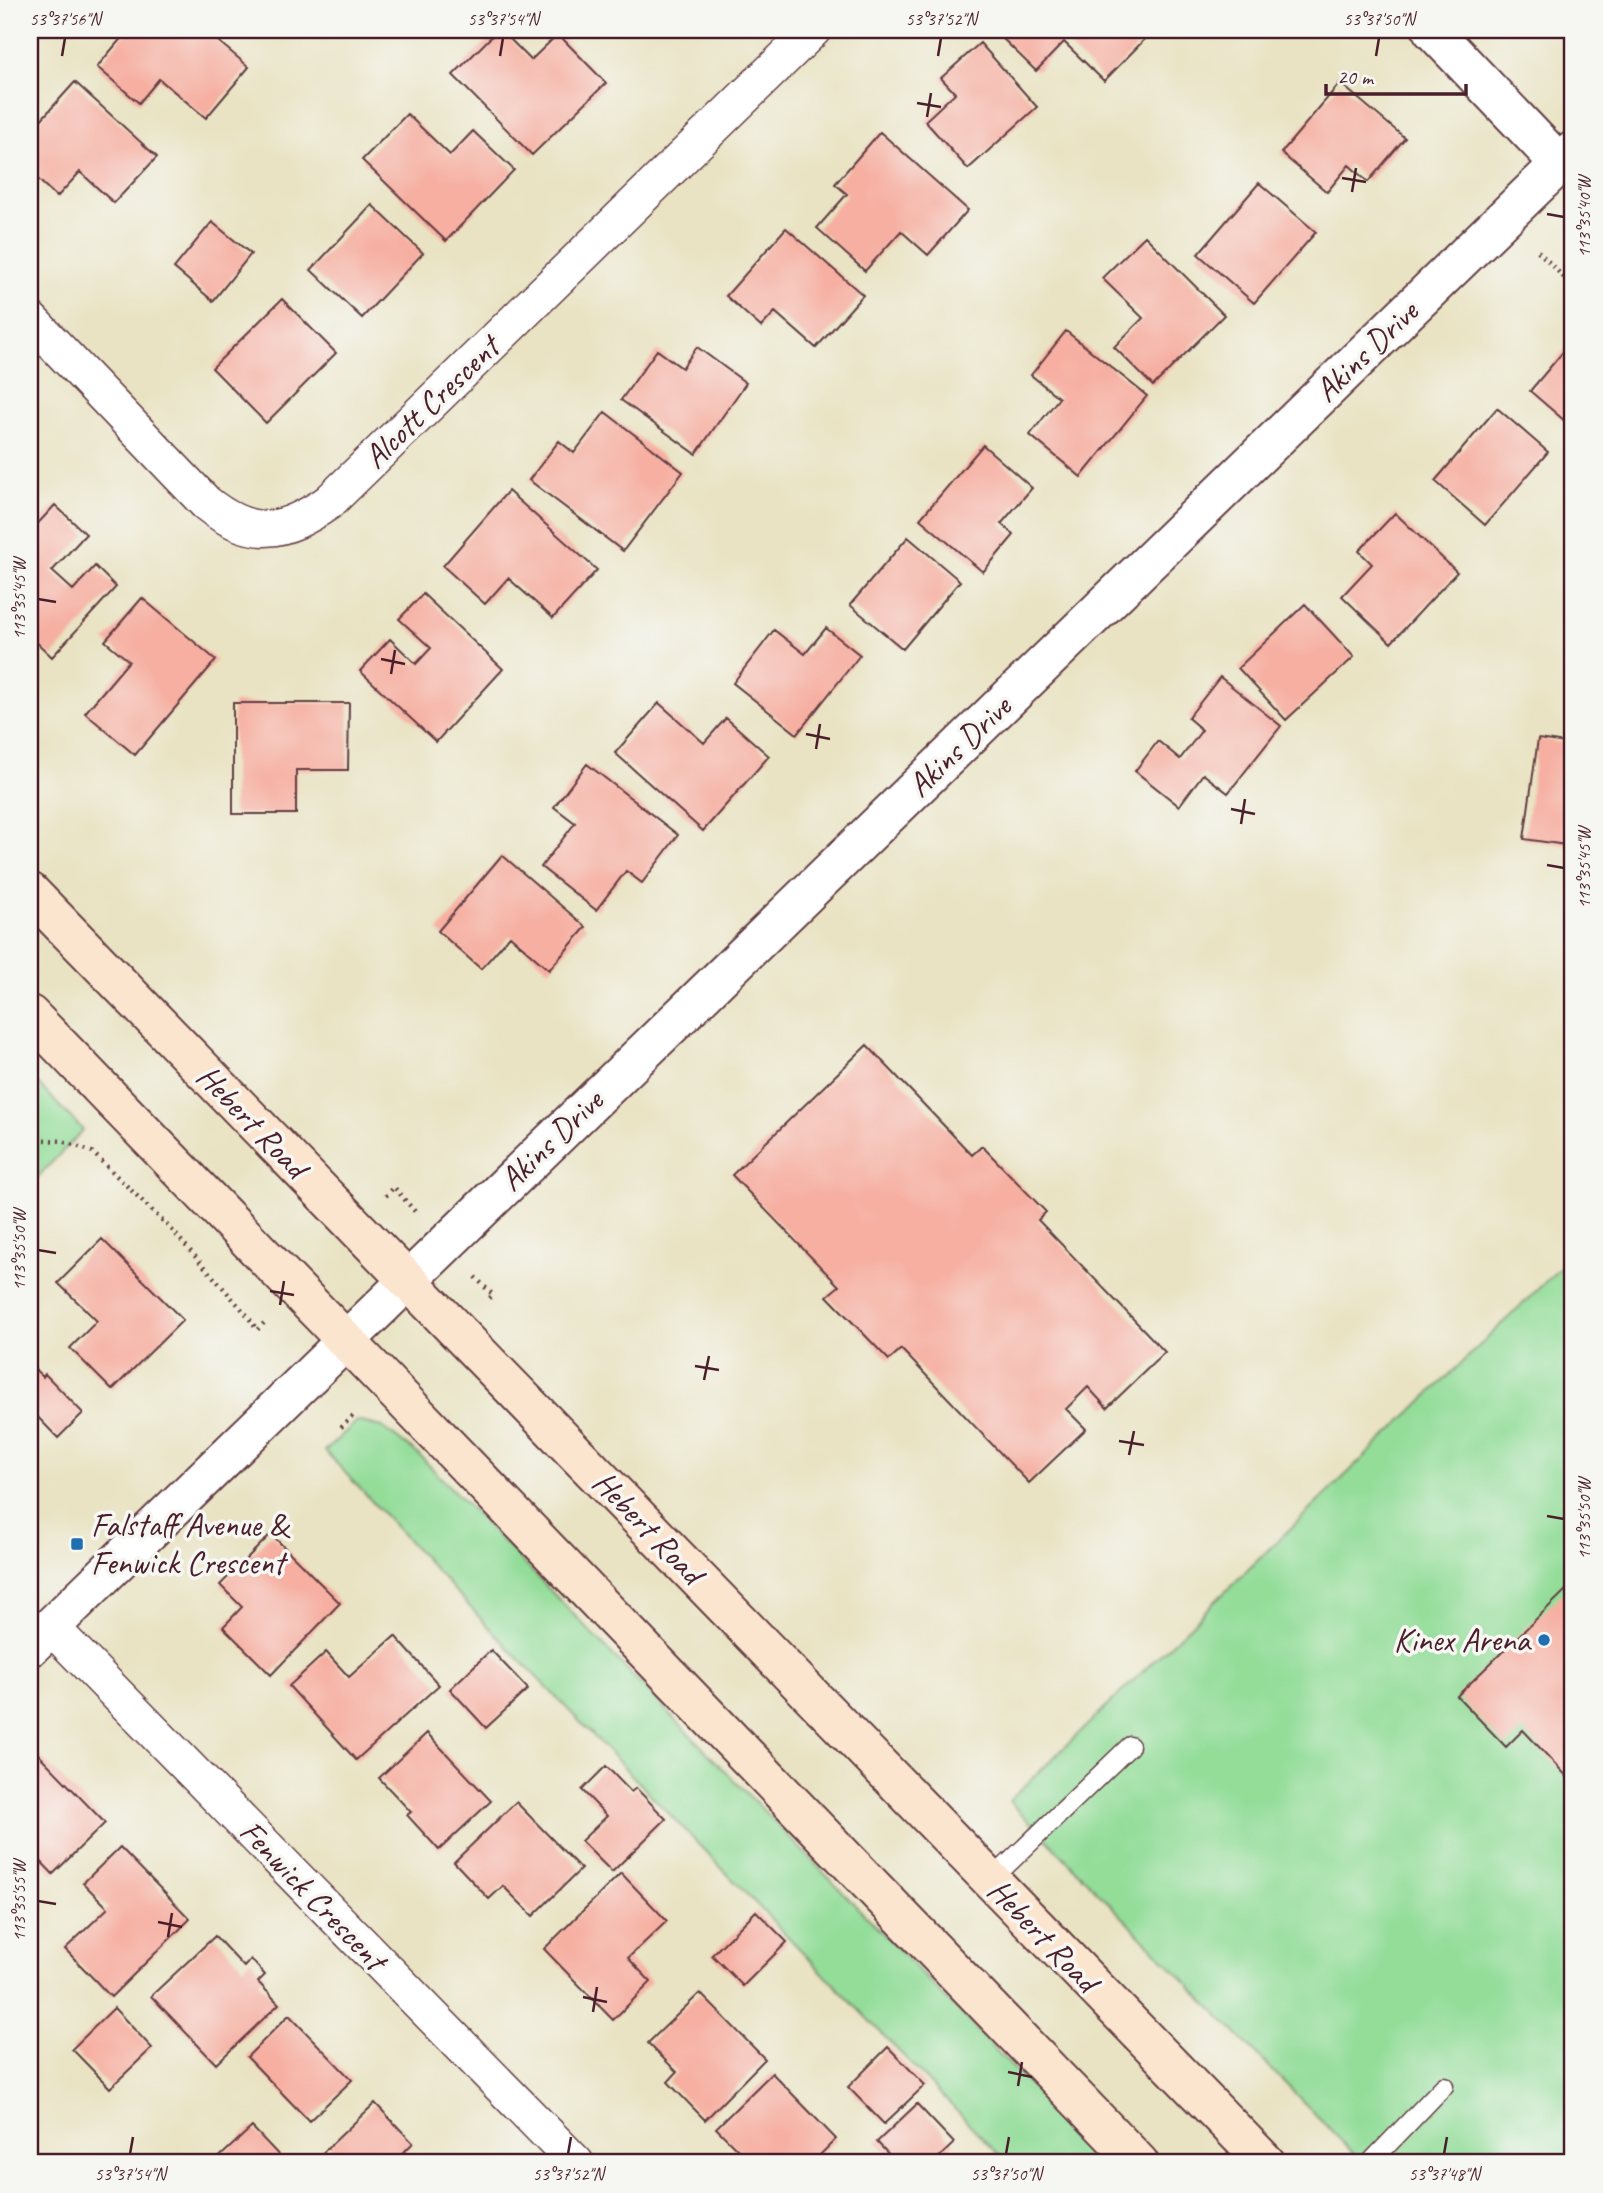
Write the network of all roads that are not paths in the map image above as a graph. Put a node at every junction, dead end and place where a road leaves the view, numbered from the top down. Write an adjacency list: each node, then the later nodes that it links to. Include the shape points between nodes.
1 (813, 30): 4 (street, Alcott Crescent, via 329,502 304,519 279,528 243,525 223,517)
2 (1433, 30): 3 (street)
3 (1567, 158): 7 (street, Akins Drive)
4 (30, 319)
5 (30, 892): 7 (main road, Hebert Road)
6 (30, 1015): 8 (main road)
7 (407, 1280): 8 (street, Akins Drive); 11 (main road, Hebert Road)
8 (344, 1340): 9 (street, Akins Drive); 14 (main road)
9 (40, 1637): 13 (street, Fenwick Crescent)
10 (1130, 1746): 11 (lane)
11 (990, 1881): 15 (main road, Hebert Road)
12 (1444, 2086): 16 (lane)
13 (576, 2163)
14 (1139, 2163)
15 (1266, 2163)
16 (1370, 2163)

